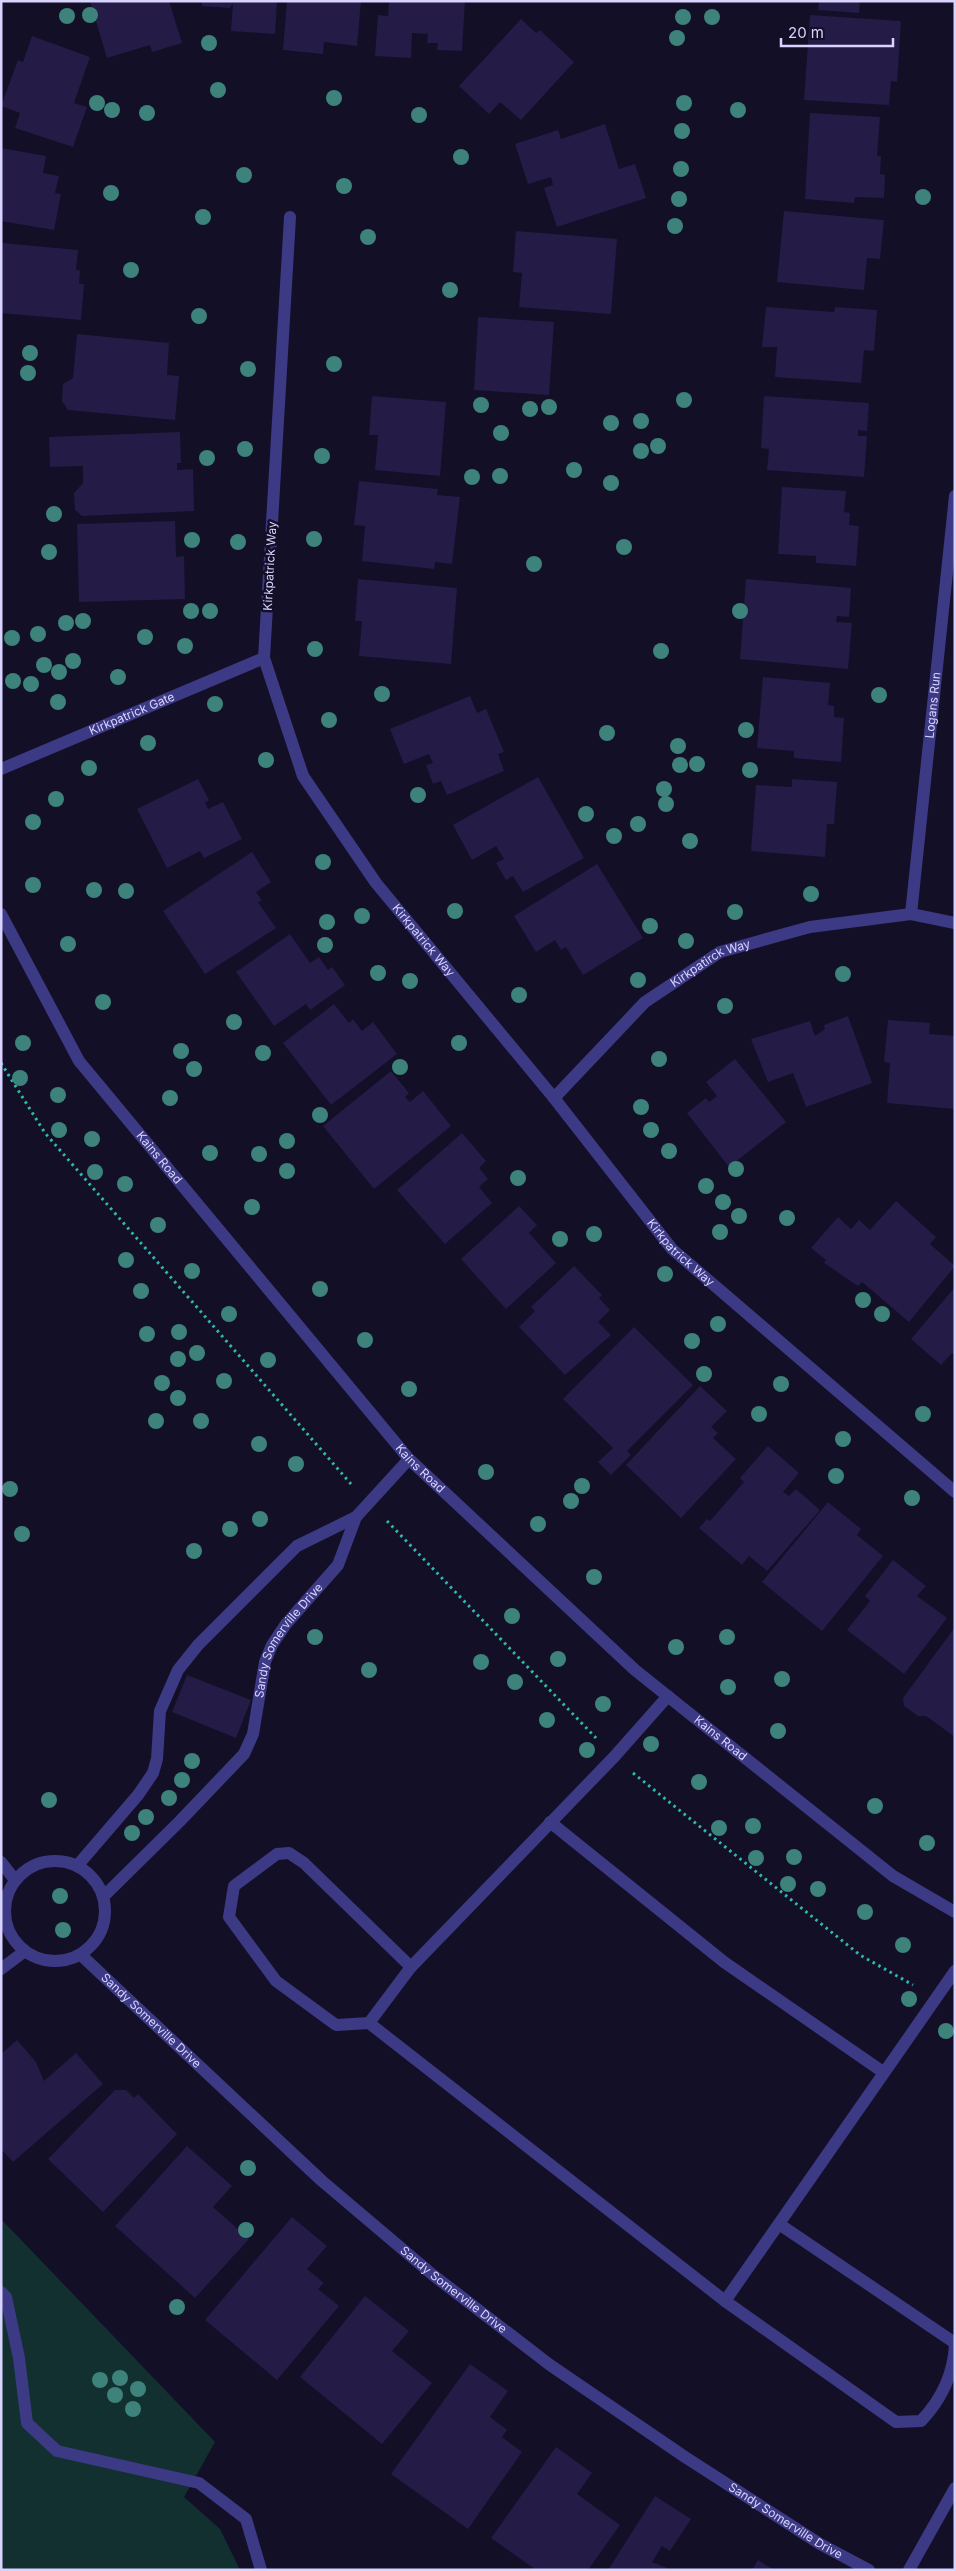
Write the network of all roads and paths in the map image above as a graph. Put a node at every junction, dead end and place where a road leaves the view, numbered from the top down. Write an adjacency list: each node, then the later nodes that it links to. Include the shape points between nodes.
1 (290, 217): 3 (street, Kirkpatrick Way)
2 (955, 496): 6 (street, Logans Run)
3 (264, 658): 4 (street, Kirkpatrick Gate); 9 (street, Kirkpatrick Way, via 303,776 376,883)
4 (1, 769)
5 (1, 914): 10 (street, Kains Road, via 79,1061)
6 (911, 914): 7 (street); 9 (street, Kirkpatirck Way, via 810,927 720,952 644,1002)
7 (955, 923)
8 (1, 1063): 12 (path, via 45,1133)
9 (554, 1098): 11 (street, Kirkpatrick Way, via 672,1249)
10 (409, 1459): 12 (street, Sandy Somerville Drive); 14 (street, Kains Road, via 635,1670)
11 (955, 1492)
12 (367, 1503): 13 (street, Sandy Somerville Drive); 15 (path, via 410,1543)
13 (356, 1517): 18 (street, Sandy Somerville Drive, via 296,1546 198,1645 178,1670 160,1711 153,1773); 20 (street, Sandy Somerville Drive, via 338,1565 272,1644 265,1662 252,1734 244,1754)
14 (668, 1696): 15 (street); 21 (street, Kains Road, via 893,1876)
15 (614, 1757): 16 (street); 27 (path, via 860,1954)
16 (550, 1822): 24 (street); 29 (street, via 724,1962)
17 (1, 1862): 19 (street)
18 (77, 1866): 19 (street, via 61,1861 44,1862 28,1868); 20 (street, via 89,1873)
19 (15, 1880): 22 (street, via 7,1894 4,1910 14,1940)
20 (104, 1896): 23 (street, via 106,1913 102,1930 94,1944)
21 (955, 1912)
22 (25, 1951): 23 (street, via 38,1959 52,1962); 25 (street)
23 (81, 1955): 35 (street, Sandy Somerville Drive, via 322,2181 433,2275 550,2365 684,2457 820,2544)
24 (411, 1967): 28 (street); 28 (street, via 304,1863 289,1853 277,1854 234,1886 229,1917 276,1981 336,2025)
25 (1, 1969)
26 (955, 1971): 27 (street)
27 (936, 1998): 29 (street)
28 (369, 2022): 32 (street)
29 (883, 2072): 30 (street)
30 (779, 2224): 32 (street); 32 (street, via 954,2343 954,2361 936,2405 921,2421 896,2422)
31 (1, 2292): 34 (street, via 6,2297 20,2358 27,2424 58,2451 199,2483 246,2520)
32 (725, 2301)
33 (955, 2488): 36 (street)
34 (261, 2570)
35 (869, 2570)
36 (909, 2570)

